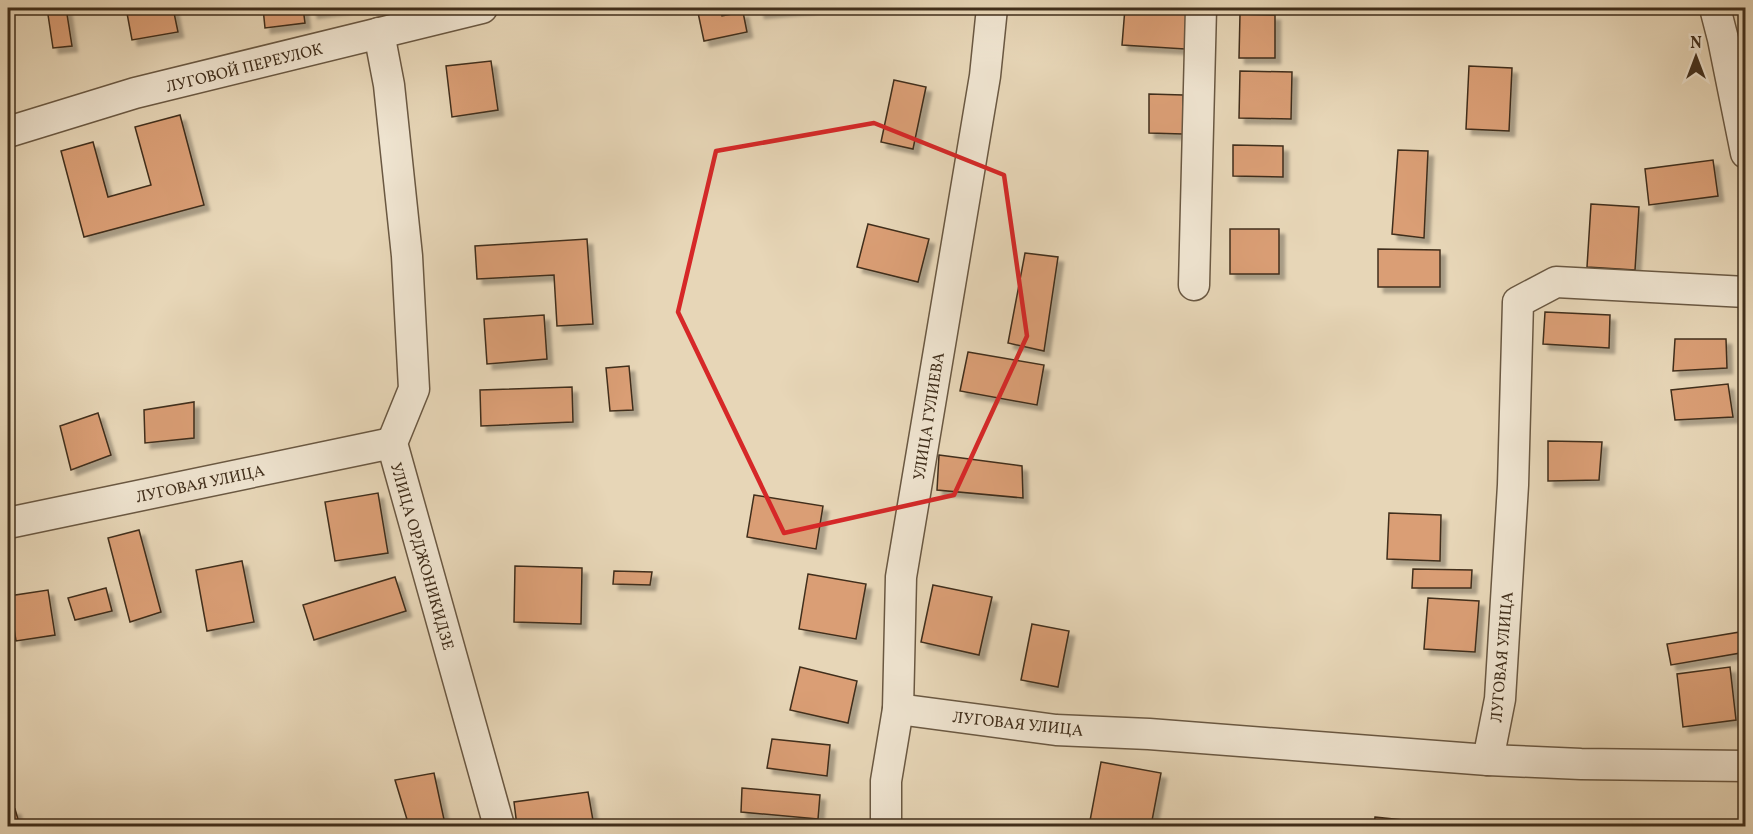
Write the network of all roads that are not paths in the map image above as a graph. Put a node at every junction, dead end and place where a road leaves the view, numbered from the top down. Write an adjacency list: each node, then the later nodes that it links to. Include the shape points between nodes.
1 (482, 8): 5 (street, ЛУГОВОЙ ПЕРЕУЛОК)
2 (992, 8): 13 (street, УЛИЦА ГУЛИЕВА, via 985,76 902,578)
3 (1201, 8): 9 (street)
4 (1715, 8): 6 (street)
5 (379, 33): 7 (street, ЛУГОВОЙ ПЕРЕУЛОК, via 135,93); 11 (street, УЛИЦА ОРДЖОНИКИДЗЕ, via 389,85 407,256 414,389)
6 (1734, 36): 8 (street)
7 (8, 132)
8 (1746, 153)
9 (1194, 285)
10 (1746, 292): 14 (street, ЛУГОВАЯ УЛИЦА, via 1556,282 1518,302 1513,485 1500,699)
11 (392, 444): 12 (street, ЛУГОВАЯ УЛИЦА); 16 (street, УЛИЦА ОРДЖОНИКИДЗЕ)
12 (8, 523)
13 (898, 709): 14 (street, ЛУГОВАЯ УЛИЦА, via 1056,730); 17 (street, УЛИЦА ГУЛИЕВА, via 886,781)
14 (1488, 760): 15 (street)
15 (1746, 766)
16 (499, 826)
17 (886, 826)

